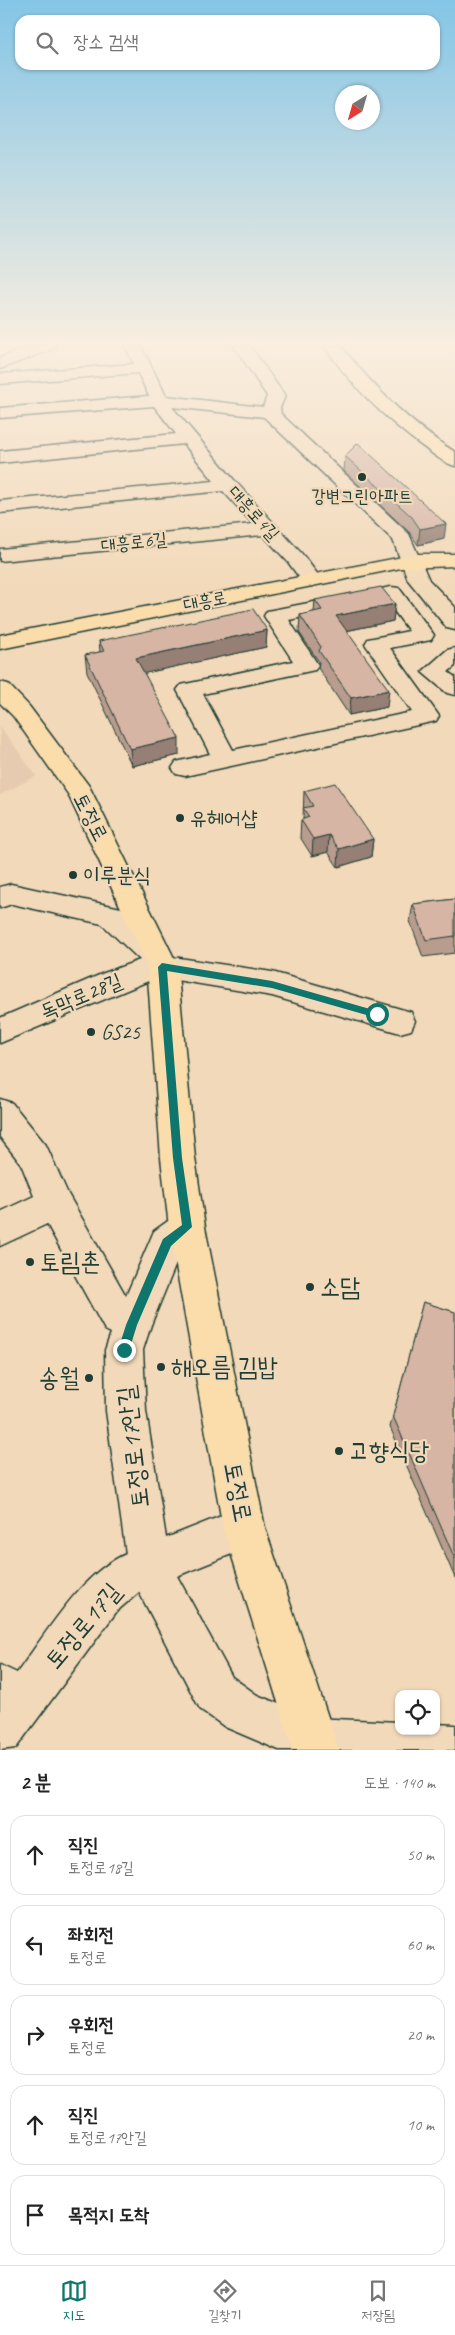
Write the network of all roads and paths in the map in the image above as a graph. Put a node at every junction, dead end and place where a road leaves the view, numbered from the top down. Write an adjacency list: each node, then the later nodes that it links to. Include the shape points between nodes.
1 (181, 428): 4 (street, 대흥로4길)
2 (284, 428): 12 (street, via 402,538)
3 (398, 428): 6 (main road, via 419,454)
4 (189, 438): 5 (street); 7 (street, 대흥로4길)
5 (0, 457)
6 (451, 468)
7 (228, 485): 8 (street); 9 (street, 대흥로4길)
8 (0, 507)
9 (268, 529): 10 (street, 대흥로6길); 13 (street, 대흥로4길)
10 (0, 555)
11 (455, 560): 12 (main road, 대흥로)
12 (410, 561): 13 (main road, 대흥로); 14 (street, via 421,585 447,609)
13 (311, 580): 15 (main road, 대흥로)
14 (455, 623)
15 (0, 642)
16 (455, 655): 17 (street, via 434,672)
17 (455, 688)
18 (0, 690): 22 (main road, 토정로, via 21,711 80,792)
19 (225, 759): 19 (street, via 427,716 376,644 423,635 391,593 275,616 307,665 189,690); 20 (street)
20 (185, 768)
21 (0, 898): 22 (street, via 11,894 111,915)
22 (162, 965): 23 (street, via 272,984); 24 (street, 독막로28길, via 114,981); 27 (main road, 토정로)
23 (400, 1021)
24 (0, 1031)
25 (0, 1113): 26 (street, via 34,1155)
26 (54, 1203): 28 (street); 29 (street, via 118,1316)
27 (187, 1227): 29 (street, via 167,1243); 30 (main road, 토정로)
28 (0, 1230)
29 (132, 1325): 31 (street, 토정로17안길, via 124,1350 126,1411)
30 (244, 1528): 31 (street, 토정로17길); 33 (main road, 토정로)
31 (149, 1566): 32 (street, 토정로17길, via 127,1575 102,1596); 33 (street, 토정로17안길, via 216,1693 241,1711)
32 (6, 1708)
33 (314, 1746): 34 (street, 토정로17안길)
34 (455, 1748)

